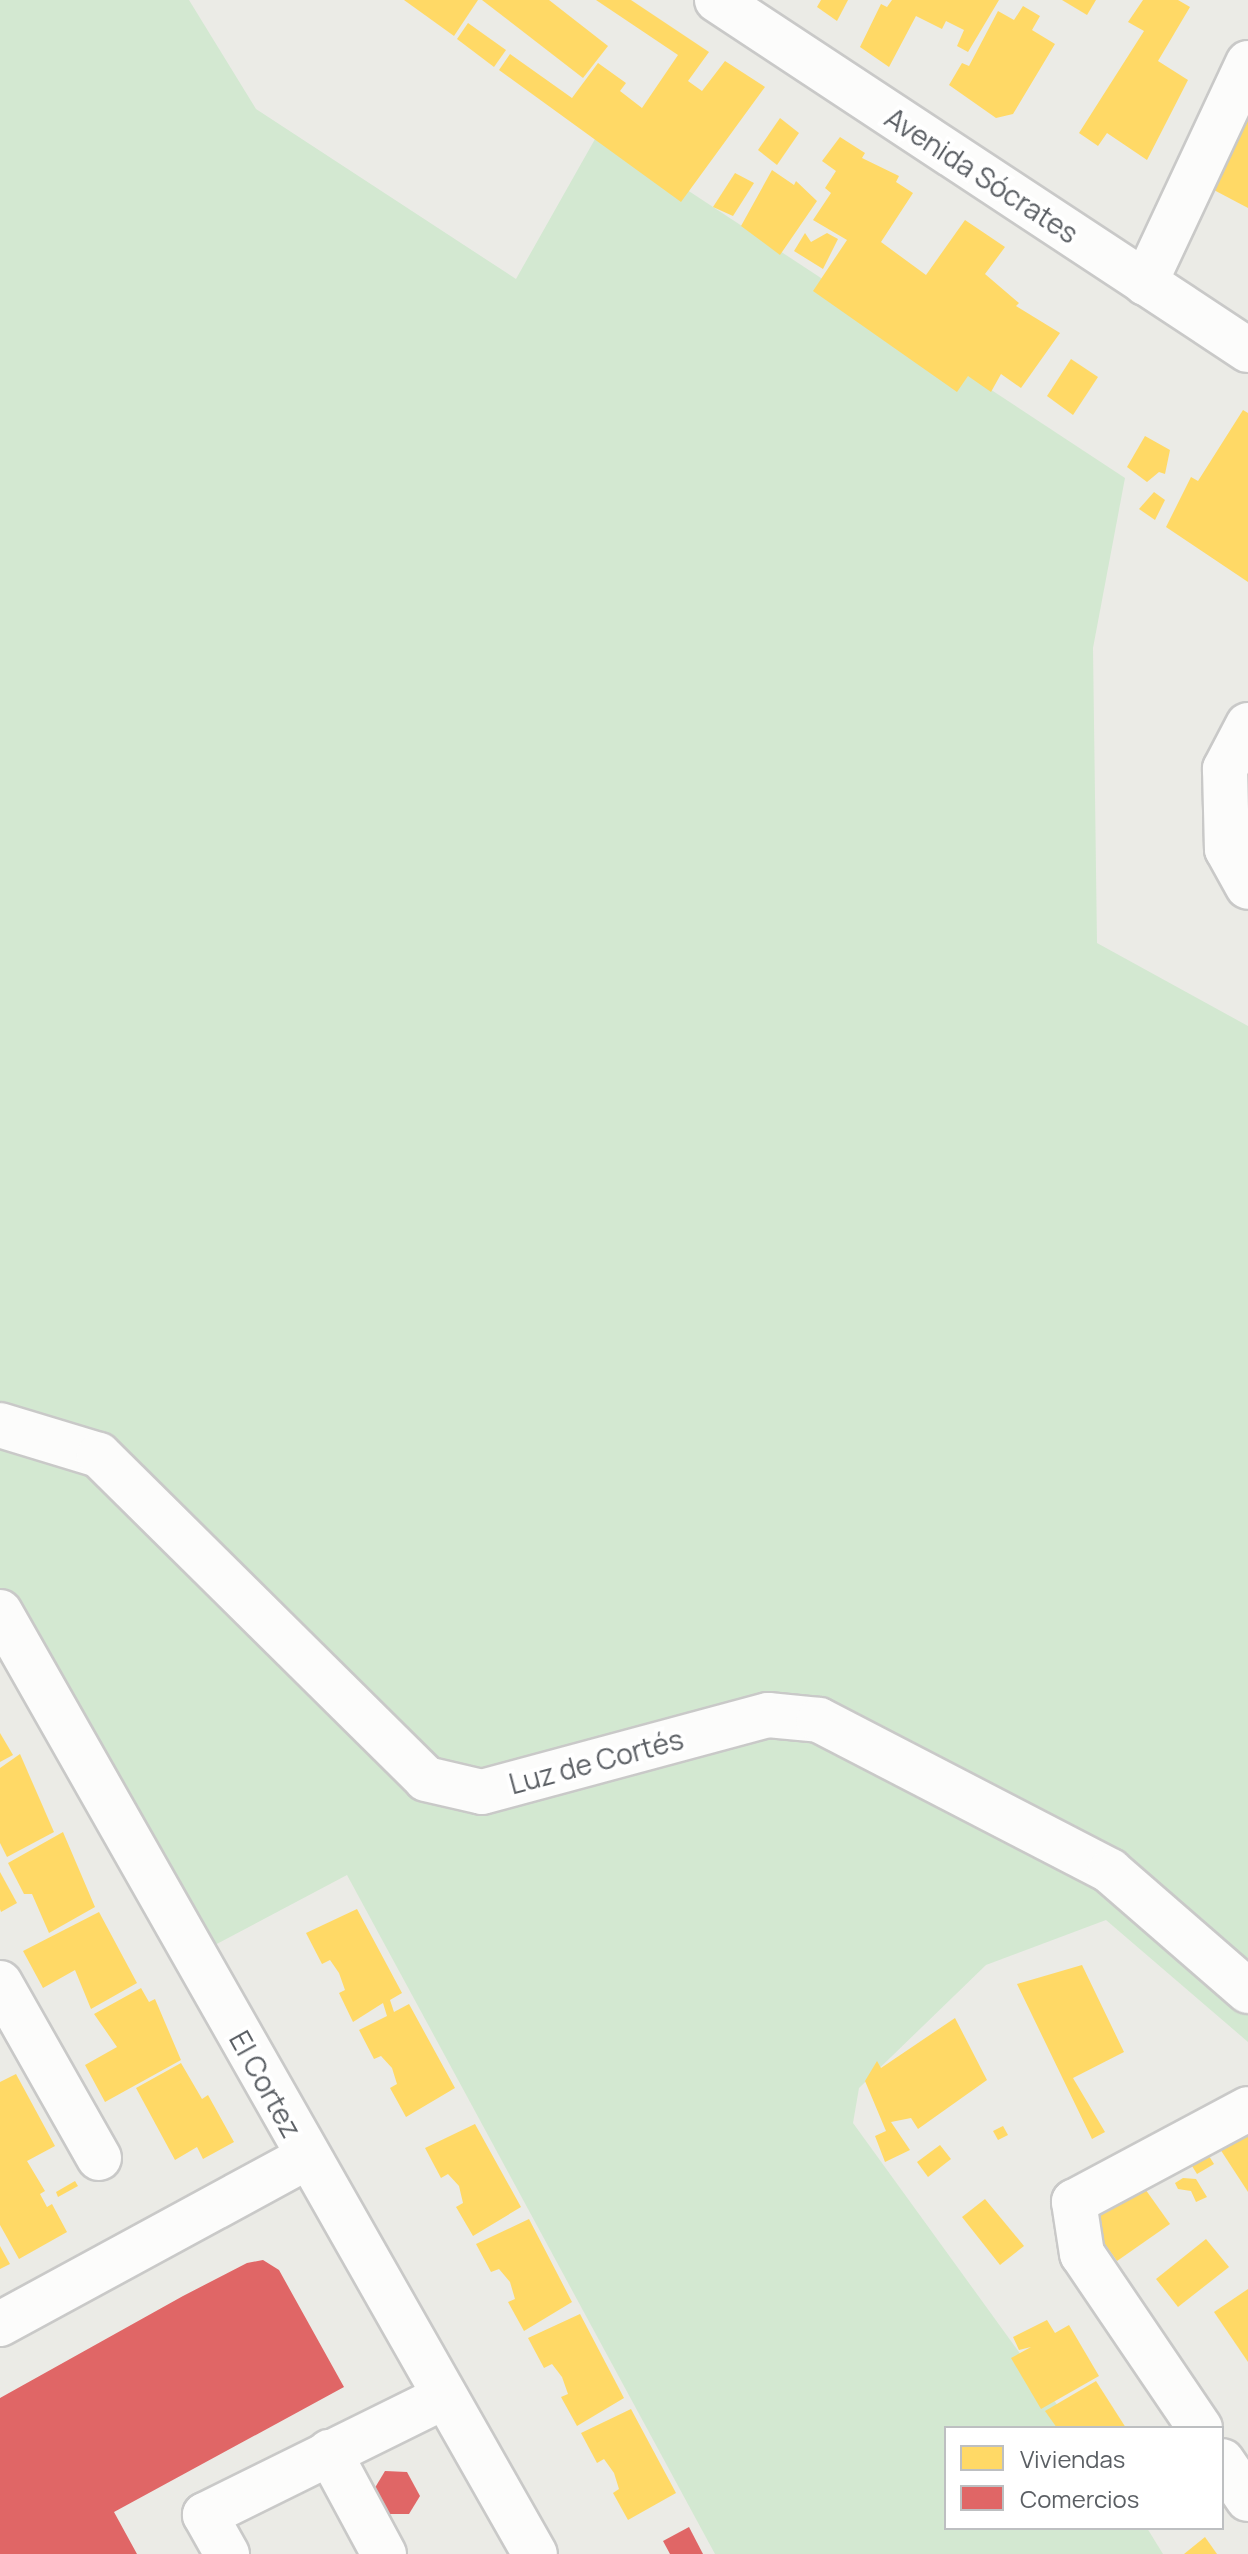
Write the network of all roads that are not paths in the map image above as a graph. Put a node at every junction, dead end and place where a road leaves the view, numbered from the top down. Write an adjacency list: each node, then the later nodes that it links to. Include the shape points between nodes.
1 (717, 0): 3 (street, Avenida Sócrates)
2 (1248, 63): 3 (street)
3 (1145, 283): 4 (street, Avenida Sócrates)
4 (1248, 350)
5 (1248, 725): 6 (street, via 1225,769 1227,849)
6 (1248, 887)
7 (0, 1425): 10 (street, Luz de Cortés, via 99,1455 426,1779 482,1792 768,1715 819,1720 1110,1871)
8 (0, 1612): 12 (street, El Cortez)
9 (0, 1983): 13 (street)
10 (1248, 1991)
11 (1248, 2109): 16 (street, via 1074,2202 1082,2254)
12 (308, 2157): 14 (street); 15 (street, El Cortez)
13 (99, 2158)
14 (0, 2324)
15 (444, 2397): 17 (street); 22 (street, El Cortez)
16 (1199, 2426)
17 (329, 2452): 20 (street, via 205,2515); 21 (street)
18 (1224, 2464): 19 (street)
19 (1248, 2499)
20 (227, 2554)
21 (384, 2554)
22 (535, 2554)

